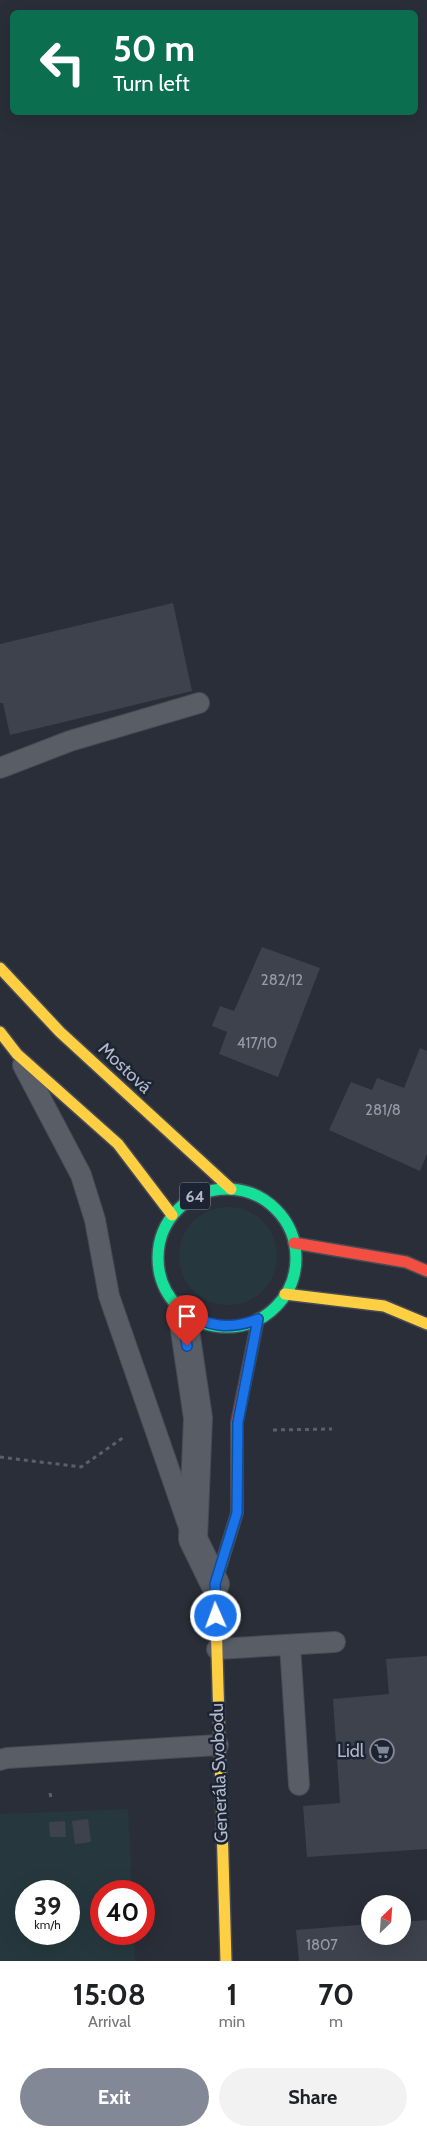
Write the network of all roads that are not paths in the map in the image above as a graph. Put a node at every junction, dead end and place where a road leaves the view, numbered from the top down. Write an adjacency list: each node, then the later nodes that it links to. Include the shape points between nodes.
1 (199, 704): 2 (lane, via 70,741)
2 (0, 768)
3 (0, 968): 6 (main road, Mostová / 64, via 60,1032)
4 (0, 1032): 5 (main road, 64)
5 (17, 1054): 7 (main road, 64, via 118,1144); 14 (lane, via 81,1175 95,1220 109,1296)
6 (231, 1188): 7 (main road, 64, via 198,1195); 8 (main road, 64, via 251,1193 269,1203 287,1224)
7 (172, 1215): 11 (main road, 64, via 160,1238 158,1265 165,1290)
8 (294, 1243): 9 (main road, via 406,1262); 10 (main road, 64, via 295,1270)
9 (427, 1271)
10 (285, 1294): 12 (main road, 64, via 274,1309); 13 (main road, via 384,1306)
11 (182, 1310): 12 (main road, 64, via 206,1324 219,1326 239,1325); 14 (street, Generála Svobodu, via 198,1418)
12 (258, 1319): 15 (main road, Generála Svobodu, via 238,1422 237,1513)
13 (427, 1324)
14 (193, 1539): 15 (street, Generála Svobodu)
15 (215, 1584): 18 (main road, Generála Svobodu)
16 (335, 1642): 17 (lane)
17 (290, 1645): 18 (lane); 21 (lane)
18 (217, 1649): 19 (main road, Generála Svobodu)
19 (218, 1745): 20 (lane); 22 (main road, Generála Svobodu)
20 (0, 1760)
21 (299, 1785)
22 (226, 1961)

